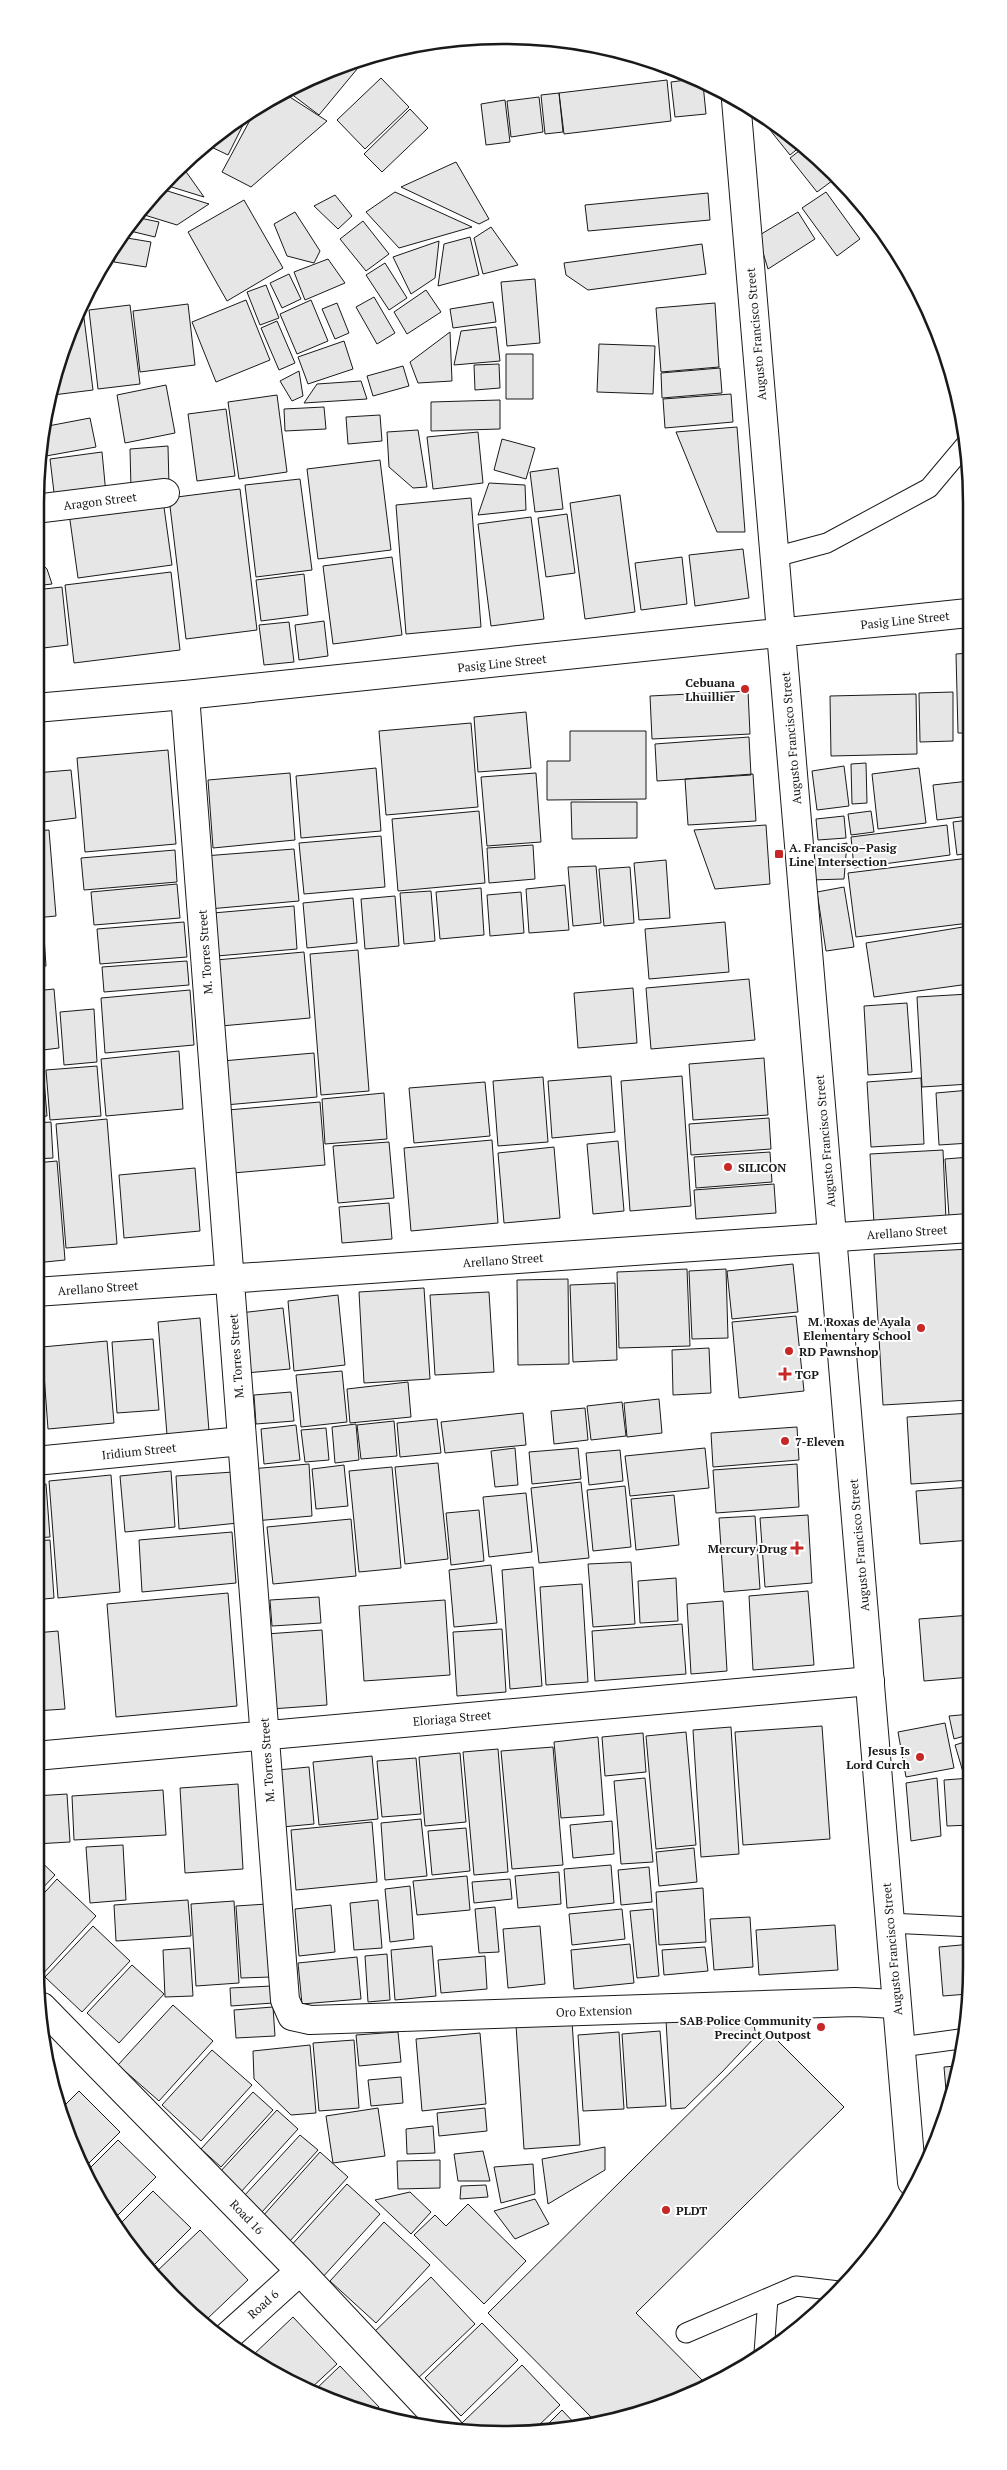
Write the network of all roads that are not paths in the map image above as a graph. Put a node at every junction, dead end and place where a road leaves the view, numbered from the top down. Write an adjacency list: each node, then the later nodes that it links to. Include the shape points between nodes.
1 (737, 107): 5 (street, Augusto Francisco Street)
2 (960, 451): 5 (lane, via 929,488 827,543)
3 (165, 493): 4 (street, Aragon Street)
4 (44, 508)
5 (775, 557): 7 (street, Augusto Francisco Street)
6 (963, 614): 7 (street, Pasig Line Street)
7 (782, 634): 8 (street, Pasig Line Street); 11 (street, Augusto Francisco Street)
8 (185, 695): 9 (street, Pasig Line Street); 12 (street, M. Torres Street)
9 (44, 707)
10 (963, 1228): 11 (street, Arellano Street)
11 (833, 1237): 12 (street, Arellano Street); 16 (street, Augusto Francisco Street)
12 (230, 1279): 13 (street, Arellano Street); 14 (street, M. Torres Street)
13 (44, 1291)
14 (242, 1441): 15 (street, Iridium Street); 17 (street, M. Torres Street)
15 (44, 1460)
16 (870, 1681): 17 (street, Eloriaga Street); 19 (street, Augusto Francisco Street)
17 (265, 1735): 18 (street, Eloriaga Street); 23 (street, M. Torres Street, via 285,2000)
18 (44, 1755)
19 (889, 1923): 20 (lane); 21 (street, Augusto Francisco Street)
20 (963, 1927)
21 (896, 2004): 23 (street, Oro Extension, via 854,2002 310,2020); 25 (street, Augusto Francisco Street)
22 (46, 2012): 27 (street, Road 16)
23 (292, 2016)
24 (957, 2039): 25 (lane)
25 (901, 2046): 26 (street, Augusto Francisco Street)
26 (912, 2178)
27 (300, 2271): 31 (street, Road 6); 33 (street, Road 16)
28 (831, 2289): 29 (lane, via 796,2286)
29 (768, 2298): 30 (lane); 32 (lane)
30 (686, 2333)
31 (229, 2335)
32 (765, 2345)
33 (441, 2422)

